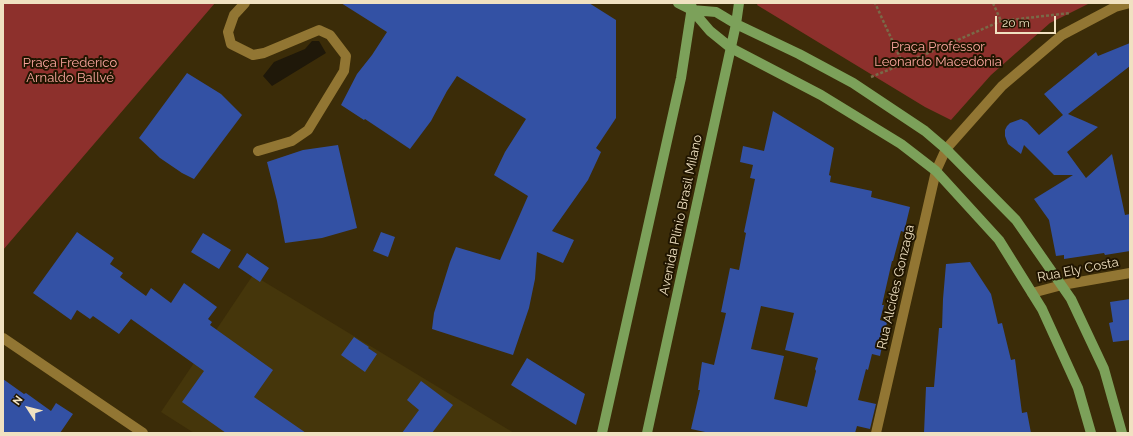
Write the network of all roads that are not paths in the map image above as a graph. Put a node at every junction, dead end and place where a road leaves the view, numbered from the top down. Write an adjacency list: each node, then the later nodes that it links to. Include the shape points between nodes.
1 (245, 3): 9 (street, via 234,15 228,32 231,44 253,55 264,53 319,30 330,35 346,56 344,71 308,130 292,141)
2 (678, 3): 5 (main road)
3 (739, 3): 6 (main road, Avenida Plínio Brasil Milano)
4 (1130, 3): 8 (street, Rua Alcídes Gonzaga, via 1115,7 1062,35 1002,86)
5 (692, 6): 6 (main road, via 716,12); 7 (main road, via 710,31); 16 (main road, via 681,78)
6 (736, 24): 7 (main road, Avenida Plínio Brasil Milano); 8 (main road, via 853,83 925,131)
7 (731, 48): 10 (main road, via 820,95 901,144); 17 (main road, Avenida Plínio Brasil Milano)
8 (946, 149): 10 (street, Rua Alcídes Gonzaga); 12 (main road, via 1016,220)
9 (258, 151)
10 (936, 170): 13 (main road, via 999,240); 18 (street, Rua Alcídes Gonzaga)
11 (1130, 273): 12 (street, Rua Ely Costa)
12 (1062, 285): 13 (street, Rua Ely Costa); 20 (main road, via 1104,369)
13 (1032, 293): 19 (main road, via 1042,309 1078,388)
14 (3, 338): 15 (street)
15 (143, 433)
16 (602, 433)
17 (647, 433)
18 (876, 433)
19 (1091, 433)
20 (1122, 433)

